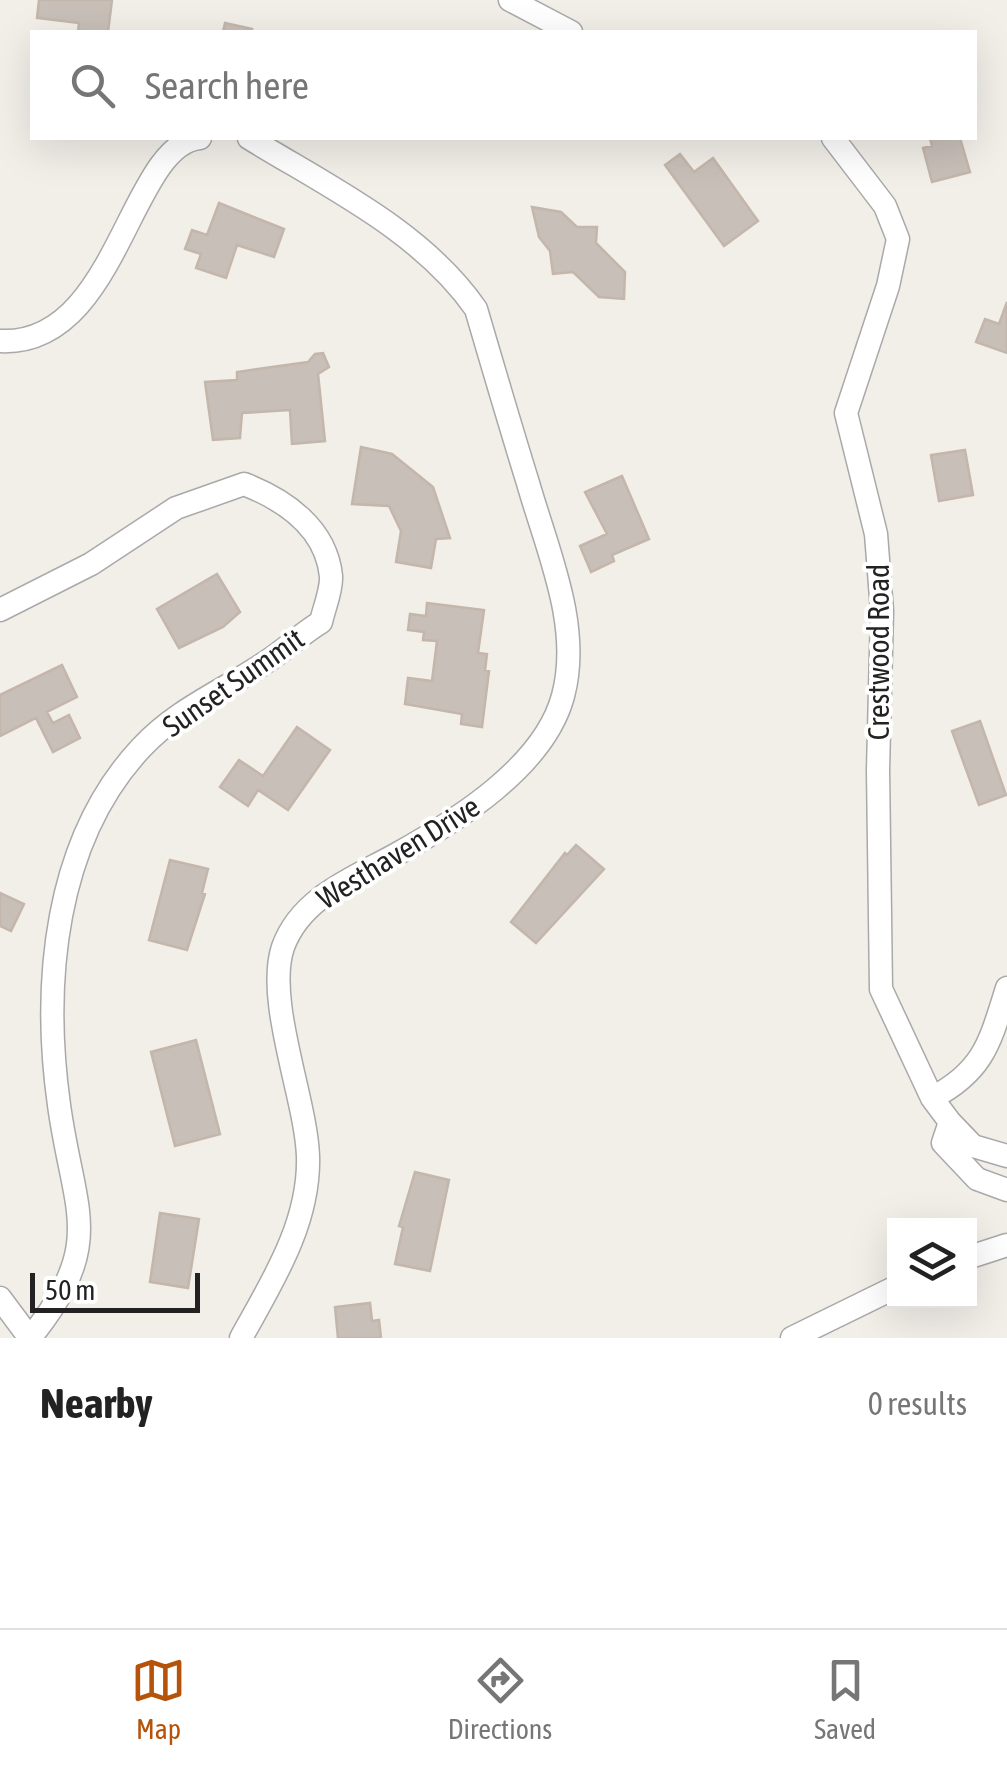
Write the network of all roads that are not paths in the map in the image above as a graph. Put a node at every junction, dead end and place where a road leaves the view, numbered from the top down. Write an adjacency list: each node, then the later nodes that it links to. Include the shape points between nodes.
1 (510, 0): 2 (street)
2 (568, 30)
3 (186, 140): 6 (street, via 161,163 111,260 56,327)
4 (251, 140): 18 (street, Westhaven Drive, via 402,234 476,309 570,642 563,698 511,774 445,826 320,897 294,923 282,951 282,1005 308,1156 299,1222)
5 (835, 140): 9 (street, Crestwood Road, via 885,206 898,238 846,413 876,534 882,611 882,989)
6 (0, 341)
7 (0, 610): 17 (street, Sunset Summit, via 91,564 176,508 244,484 283,499 305,522 331,578 320,622 184,710 141,748 104,798 62,896 54,970 58,1103 82,1231 77,1262)
8 (1007, 988): 9 (street, via 992,1036 966,1080)
9 (932, 1098): 10 (street, Crestwood Road)
10 (950, 1122): 11 (street, Crestwood Road, via 973,1146); 12 (street, Crestwood Road, via 944,1143 952,1155 977,1179)
11 (1007, 1156)
12 (1007, 1190)
13 (1007, 1245): 14 (street)
14 (977, 1255)
15 (887, 1291): 19 (street)
16 (0, 1298): 17 (street)
17 (30, 1338)
18 (241, 1338)
19 (792, 1338)

